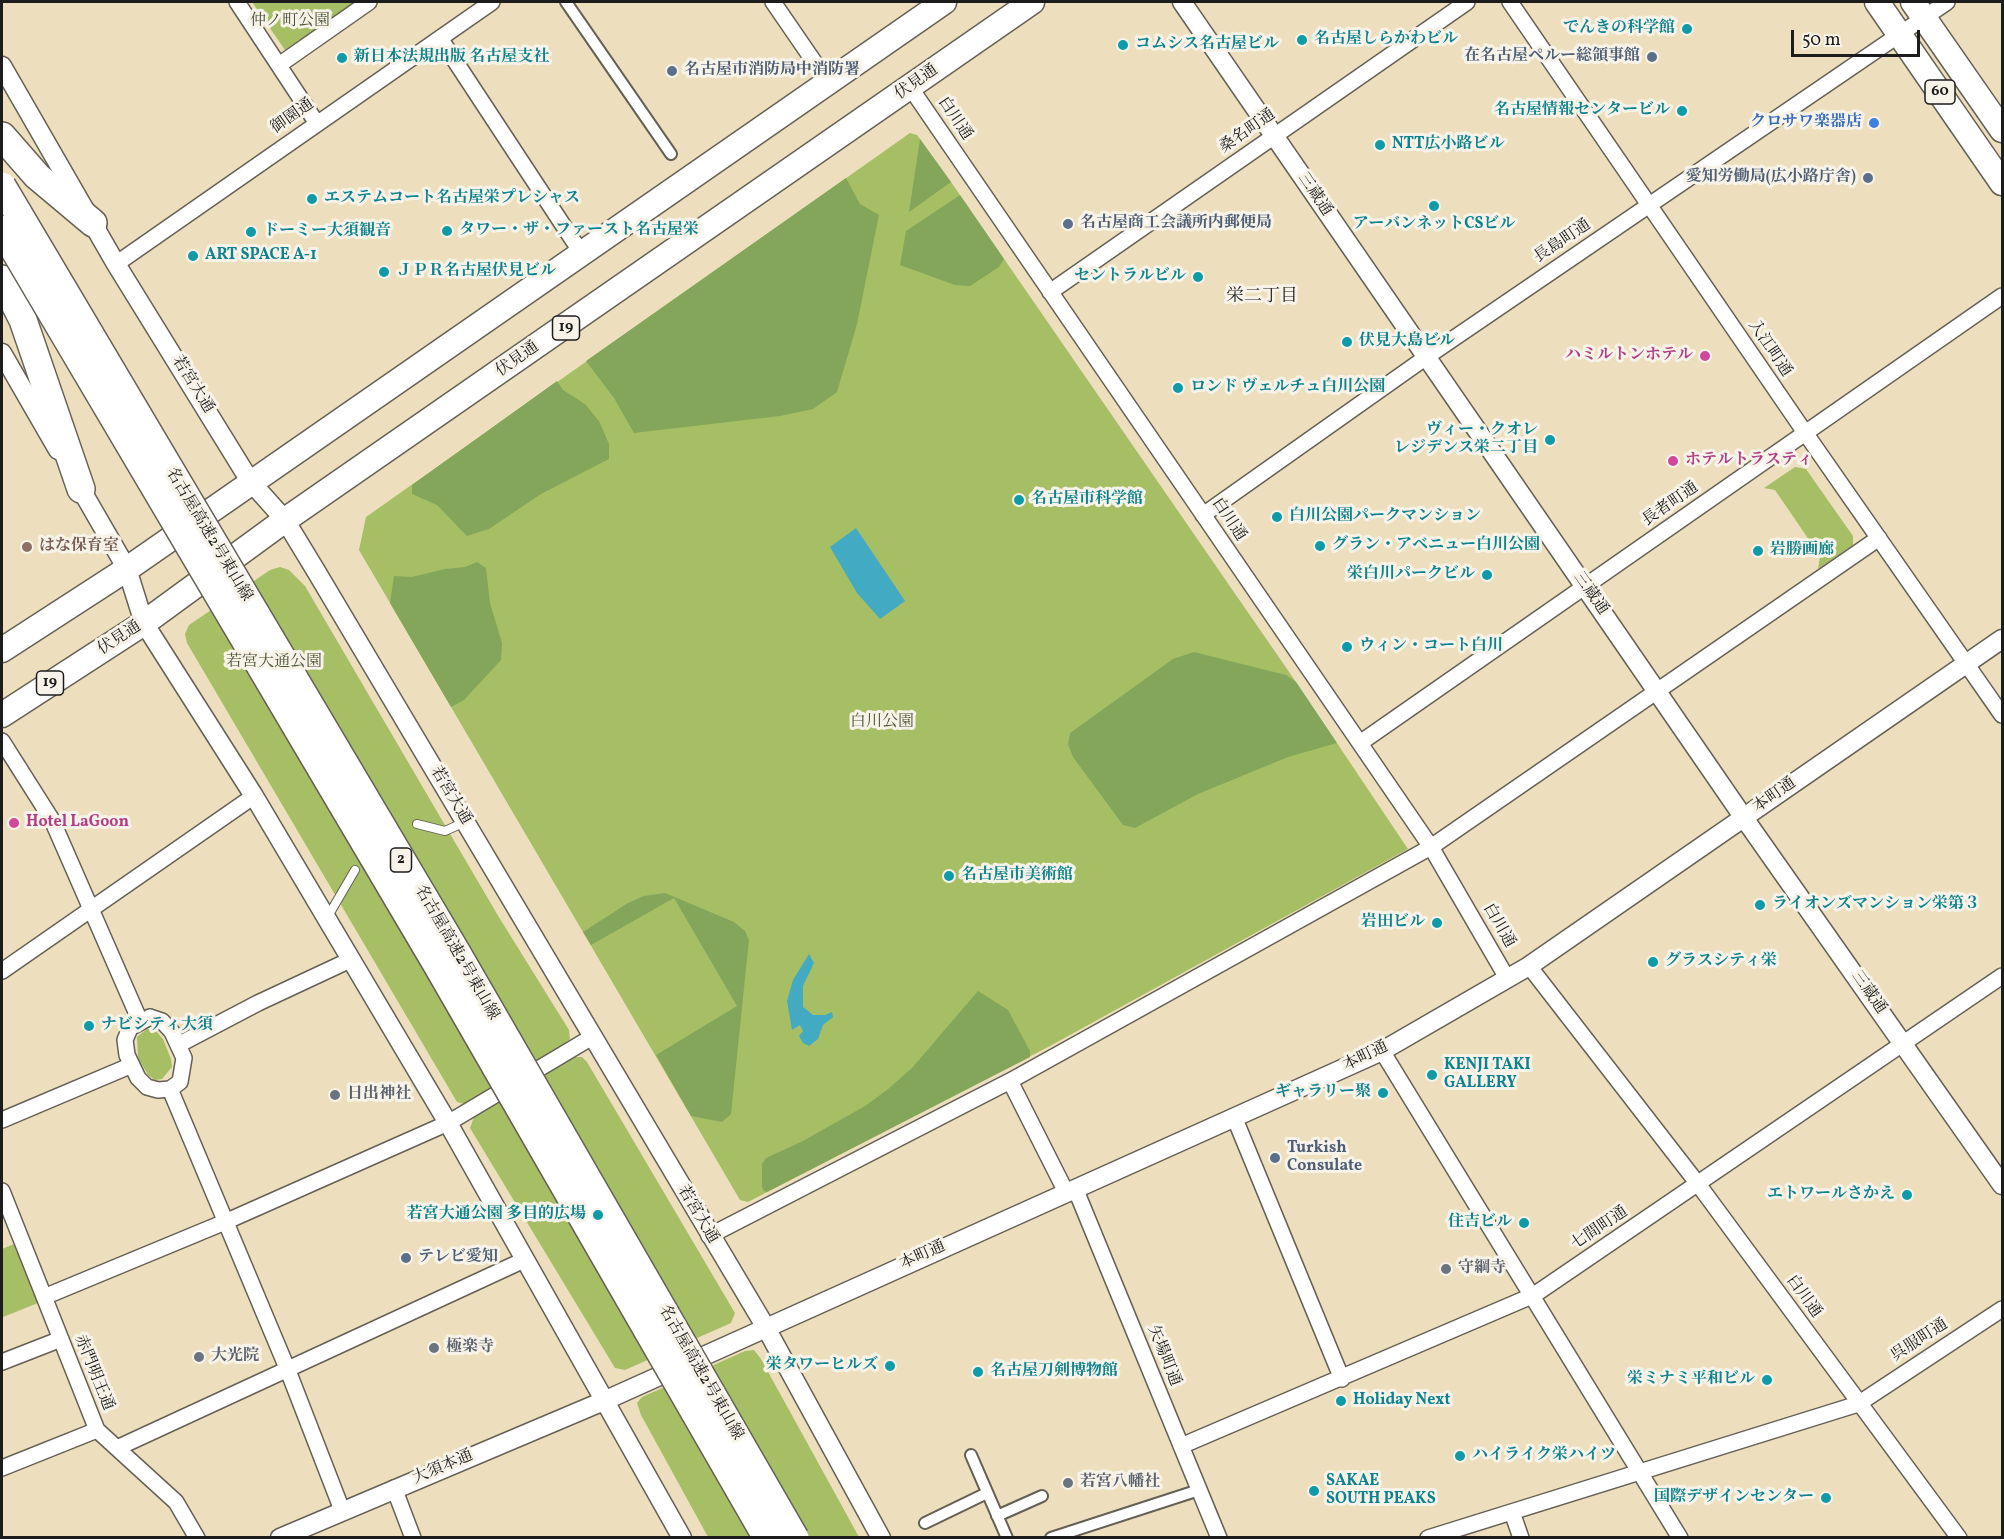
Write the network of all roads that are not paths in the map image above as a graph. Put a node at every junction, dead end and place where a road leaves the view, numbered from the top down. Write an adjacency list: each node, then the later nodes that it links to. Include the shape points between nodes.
1 (237, 2): 16 (street)
2 (369, 2): 16 (street)
3 (492, 2): 15 (street, 御園通)
4 (566, 2): 24 (street)
5 (773, 2): 18 (street)
6 (1032, 2): 19 (main road, 伏見通 / 19)
7 (1182, 2): 23 (street, 三蔵通)
8 (1467, 2): 23 (street, 桑名町通)
9 (1510, 2): 27 (street, 入江町通)
10 (1876, 2): 14 (main road, 60)
11 (1947, 2): 13 (street, 長島町通)
12 (929, 6): 18 (main road)
13 (1918, 10): 14 (street, 長島町通); 21 (main road, 60)
14 (1899, 34): 25 (main road, 60); 27 (street, 長島町通)
15 (440, 38): 20 (street, 御園通); 30 (street)
16 (279, 65): 20 (street)
17 (2, 66): 28 (street, 若宮大通)
18 (828, 82): 30 (main road)
19 (910, 87): 33 (street, 白川通); 41 (main road, 伏見通 / 19)
20 (316, 122): 31 (street, 御園通)
21 (2002, 130)
22 (2, 136): 28 (highway, via 37,176)
23 (1274, 137): 33 (street, 桑名町通); 36 (street, 三蔵通)
24 (671, 153)
25 (2002, 183)
26 (2, 186): 114 (highway, 名古屋高速2号東山線 / 2, bridge, via 457,953)
27 (1649, 205): 36 (street, 長島町通); 37 (street, 入江町通)
28 (93, 223): 31 (street, 若宮大通)
29 (2, 230): 113 (highway, 名古屋高速2号東山線 / 2, bridge, via 437,965)
30 (582, 254): 38 (main road)
31 (116, 264): 38 (street, 若宮大通)
32 (2, 279): 39 (highway, via 23,320)
33 (1050, 292): 40 (street, 白川通)
34 (2002, 296): 37 (street, 長者町通)
35 (2, 353): 39 (street)
36 (1425, 358): 40 (street, 長島町通); 44 (street, 三蔵通)
37 (1806, 434): 42 (street, 入江町通); 44 (street, 長者町通)
38 (250, 481): 41 (street, 若宮大通); 43 (main road)
39 (81, 489): 43 (street)
40 (1203, 515): 53 (street, 白川通)
41 (285, 520): 45 (main road, 伏見通 / 19); 56 (street, 若宮大通)
42 (1879, 538): 48 (street, 入江町通); 49 (street)
43 (127, 569): 45 (street); 47 (main road)
44 (1584, 586): 49 (street, 三蔵通); 53 (street, 長者町通)
45 (144, 623): 50 (main road, 伏見通 / 19); 54 (street)
46 (2002, 639): 48 (street, 本町通)
47 (2, 650)
48 (1967, 663): 51 (street, 入江町通); 55 (street, 本町通)
49 (1657, 691): 55 (street, 三蔵通); 58 (street)
50 (2, 715)
51 (2002, 715)
52 (2, 741): 60 (street, via 52,820)
53 (1360, 742): 58 (street, 白川通)
54 (254, 796): 60 (street); 61 (street)
55 (1744, 818): 63 (street, 本町通); 69 (street, 三蔵通)
56 (465, 822): 57 (lane, via 445,831); 68 (street, 若宮大通)
57 (417, 824)
58 (1431, 847): 66 (street, 白川通); 73 (street)
59 (356, 870): 61 (lane)
60 (91, 909): 64 (street); 67 (street)
61 (326, 919): 62 (street)
62 (350, 960): 70 (street); 77 (street)
63 (1529, 966): 66 (street, 本町通); 78 (street, 白川通)
64 (2, 971)
65 (2002, 976): 69 (street, 七間町通)
66 (1507, 978): 71 (street, 本町通)
67 (140, 1021): 70 (street, via 150,1017 162,1021); 72 (street, via 130,1028 125,1040)
68 (592, 1037): 77 (street); 83 (street, 若宮大通)
69 (1904, 1044): 78 (street, 七間町通); 79 (street, 三蔵通)
70 (178, 1045): 74 (street, via 184,1071 180,1082)
71 (1382, 1051): 75 (street, 本町通); 85 (street)
72 (132, 1065): 74 (street, via 147,1087); 76 (street)
73 (1010, 1081): 80 (street, 矢場町通); 83 (street)
74 (170, 1089): 82 (street)
75 (1234, 1119): 80 (street, 本町通); 92 (street)
76 (2, 1120)
77 (448, 1123): 82 (street); 84 (street)
78 (1698, 1184): 85 (street, 七間町通); 94 (street, 白川通)
79 (2002, 1185)
80 (1070, 1190): 88 (street, 本町通); 96 (street, 矢場町通)
81 (3, 1197): 86 (street, 赤門明王通)
82 (225, 1222): 86 (street); 91 (street)
83 (709, 1236): 88 (street, 若宮大通)
84 (524, 1260): 91 (street); 93 (street)
85 (1534, 1295): 92 (street, 七間町通); 100 (street)
86 (44, 1297): 89 (street, 赤門明王通)
87 (2002, 1309): 94 (street, 呉服町通)
88 (765, 1326): 93 (street, 本町通); 115 (street, 若宮大通)
89 (61, 1339): 90 (street); 95 (street, 赤門明王通)
90 (2, 1362)
91 (287, 1368): 97 (street); 105 (street)
92 (1342, 1378): 96 (street, 七間町通)
93 (606, 1400): 101 (street, 大須本通); 112 (street)
94 (1858, 1404): 100 (street, 呉服町通); 122 (street, 白川通)
95 (97, 1430): 97 (street, 赤門明王通); 99 (street)
96 (1181, 1446): 102 (street, 矢場町通)
97 (117, 1448): 109 (street, 赤門明王通, via 176,1502)
98 (971, 1455): 103 (street)
99 (2, 1468)
100 (1643, 1473): 106 (street, 呉服町通); 121 (street)
101 (394, 1488): 105 (street, 大須本通); 111 (street)
102 (1199, 1490): 117 (street); 118 (street, 矢場町通)
103 (987, 1493): 107 (street); 108 (street)
104 (1042, 1496): 107 (street)
105 (342, 1510): 110 (street, 大須本通)
106 (1512, 1512): 119 (street, 呉服町通); 120 (street)
107 (997, 1516): 116 (street)
108 (924, 1523)
109 (197, 1538)
110 (280, 1538)
111 (412, 1538)
112 (682, 1538)
113 (767, 1538)
114 (795, 1538)
115 (881, 1538)
116 (1007, 1538)
117 (1051, 1538)
118 (1219, 1538)
119 (1428, 1538)
120 (1521, 1538)
121 (1680, 1538)
122 (1959, 1538)

